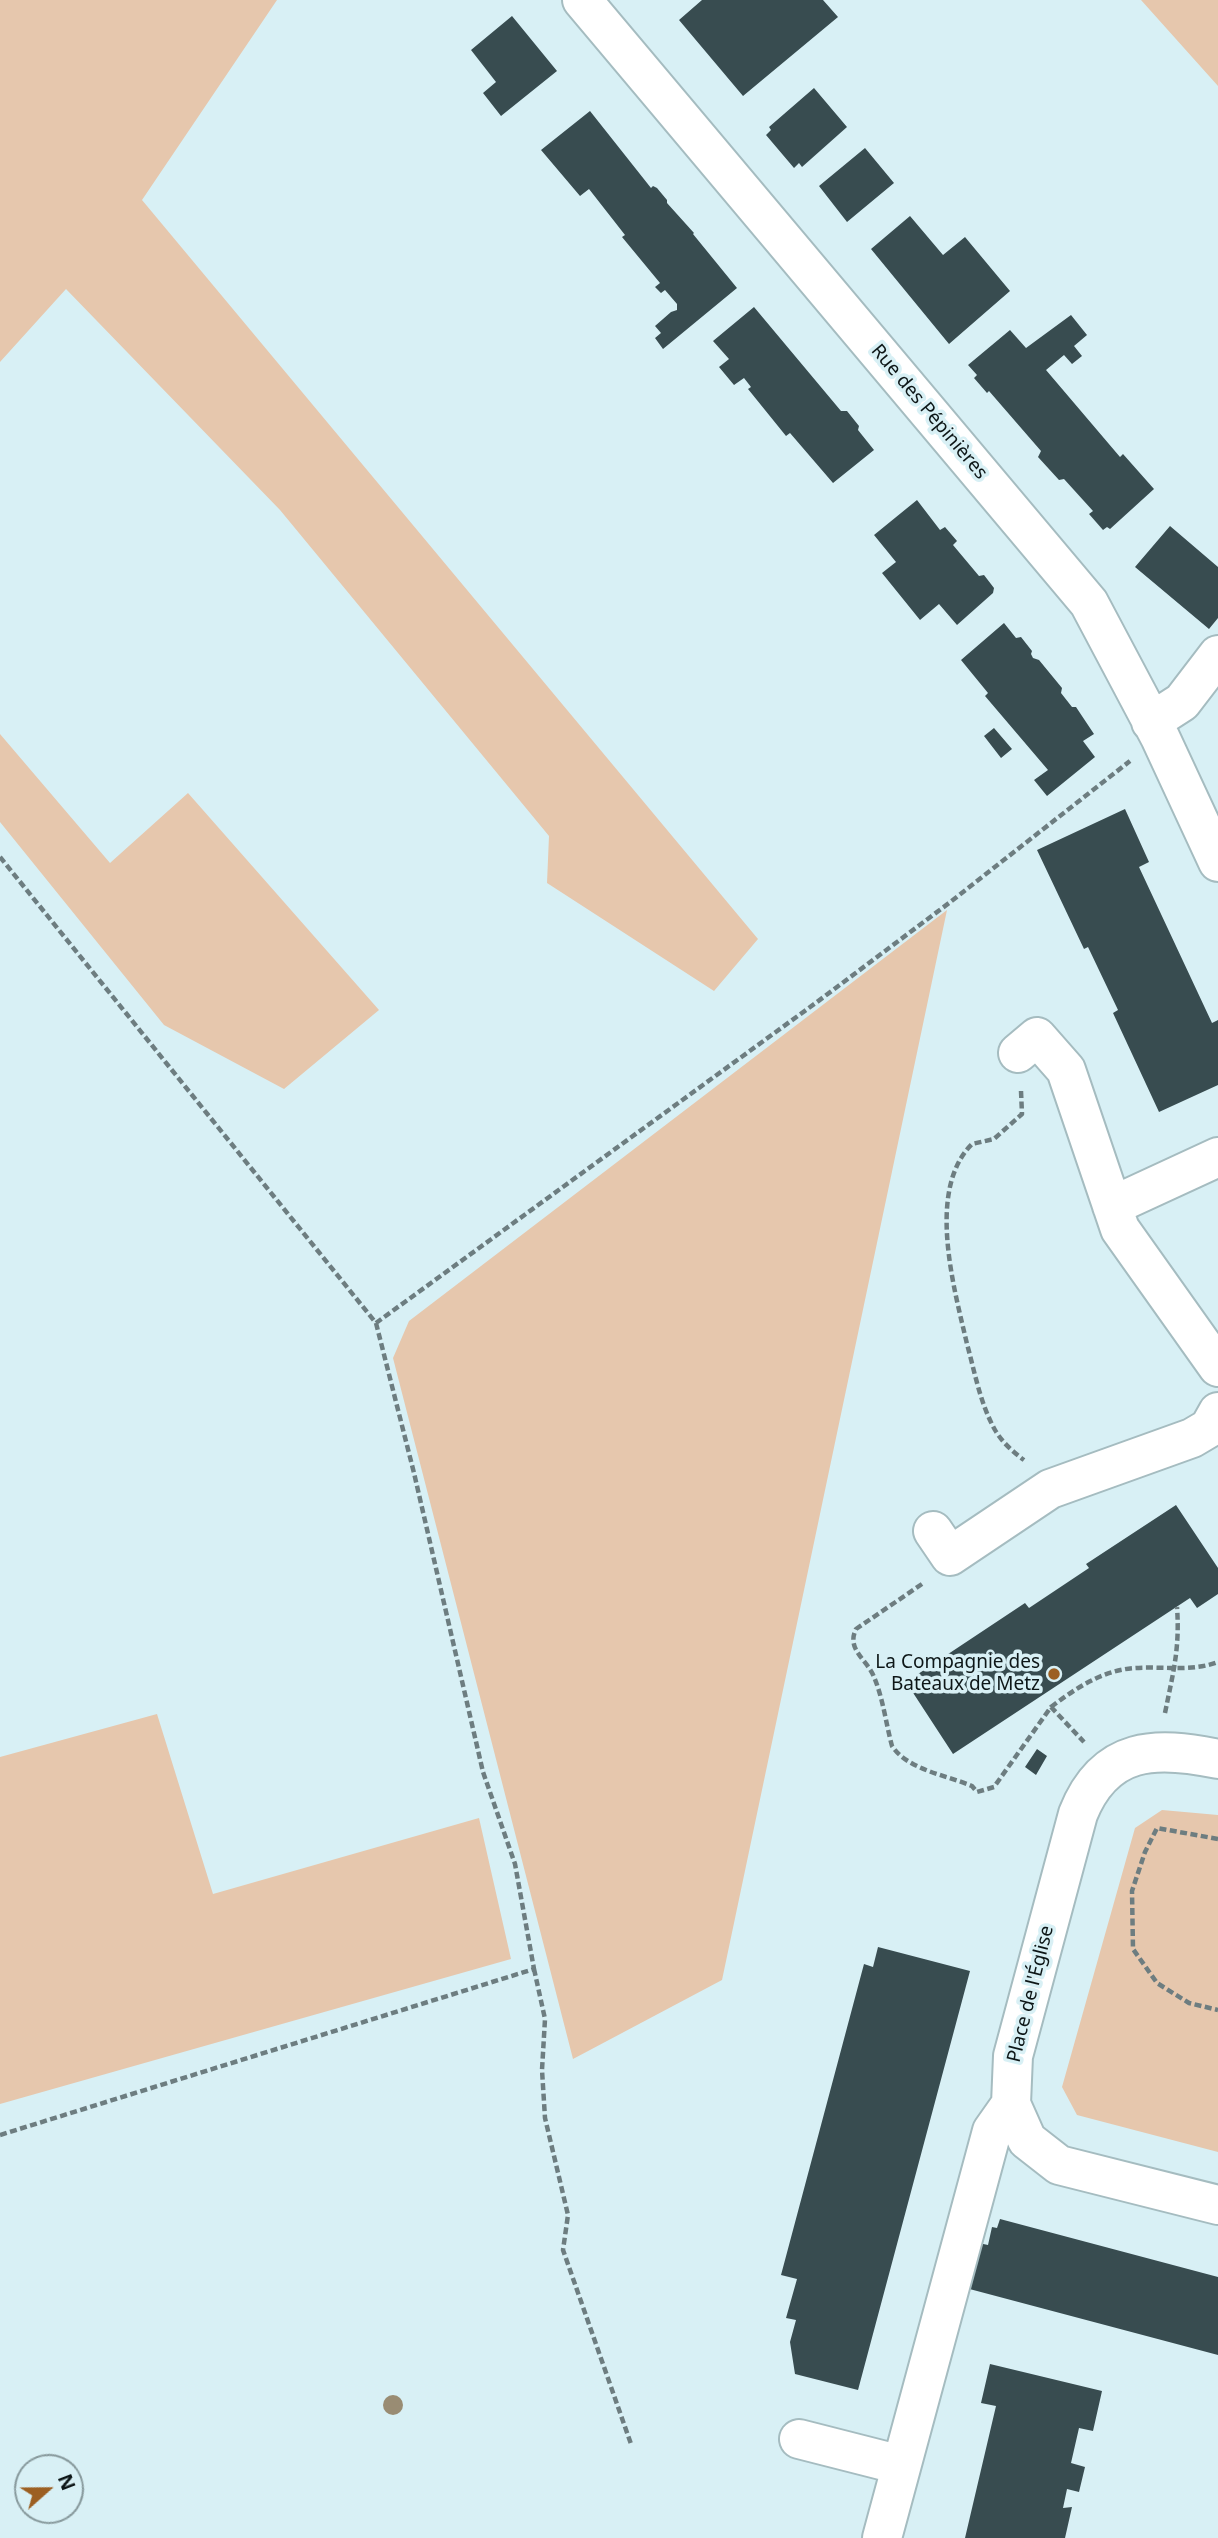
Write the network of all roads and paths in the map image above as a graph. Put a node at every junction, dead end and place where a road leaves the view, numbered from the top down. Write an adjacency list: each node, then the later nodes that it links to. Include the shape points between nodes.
1 (582, 0): 3 (street, Rue des Pépinières, via 1089,603)
2 (1218, 655): 3 (street)
3 (1155, 730): 5 (street, Rue des Pépinières); 9 (path, via 949,903)
4 (0, 857): 9 (path)
5 (1218, 862)
6 (1018, 1053): 8 (street, via 1037,1037 1066,1070); 12 (path, via 1022,1114 994,1139 965,1150 954,1169 948,1236 953,1285 990,1420 1003,1442 1036,1468)
7 (1218, 1157): 8 (street)
8 (1112, 1206): 10 (street, via 1119,1229)
9 (376, 1323): 22 (path, via 483,1772 514,1864)
10 (1218, 1367)
11 (1218, 1412): 12 (street, via 1209,1428 1192,1438)
12 (1050, 1489): 13 (street)
13 (941, 1543): 17 (path, via 923,1583 856,1629 852,1638 853,1647 874,1676 898,1755 977,1792 994,1787)
14 (1177, 1607): 16 (path)
15 (1218, 1662): 16 (path)
16 (1176, 1668): 17 (path, via 1133,1668 1098,1676); 18 (path)
17 (1051, 1707): 20 (path)
18 (1158, 1751): 19 (street, Place de l'Église); 20 (street, Place de l'Église)
19 (1218, 1759)
20 (1109, 1768): 24 (street, Place de l'Église, via 1087,1790 1078,1814 1013,2056)
21 (1218, 1839): 23 (path, via 1157,1828 1132,1891 1133,1949 1157,1983 1189,2003)
22 (534, 1969): 25 (path); 28 (path, via 545,2019 545,2118 568,2215 563,2250)
23 (1218, 2010)
24 (1011, 2104): 26 (street, Place de l'Église, via 1027,2140 1059,2165); 29 (street, via 992,2131)
25 (0, 2135)
26 (1218, 2206)
27 (799, 2439): 29 (street)
28 (631, 2444)
29 (901, 2465): 30 (street)
30 (882, 2538)

